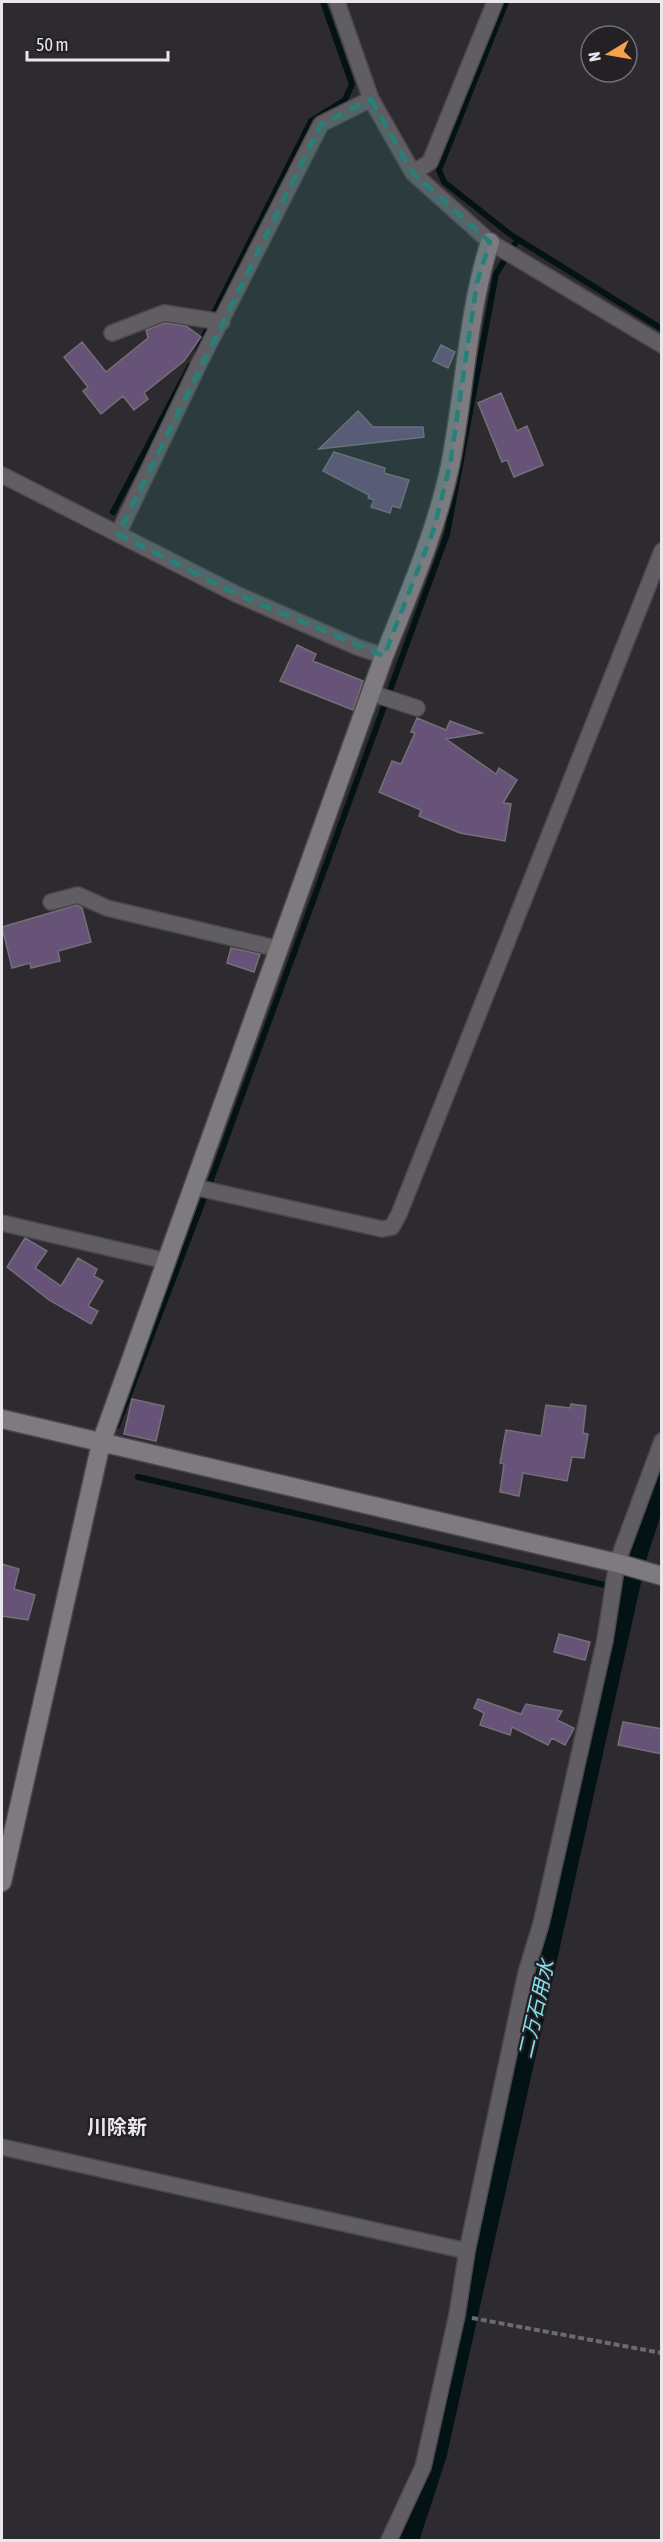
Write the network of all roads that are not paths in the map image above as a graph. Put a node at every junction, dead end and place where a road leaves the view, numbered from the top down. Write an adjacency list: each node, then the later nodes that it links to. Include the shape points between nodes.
1 (336, 2): 3 (street)
2 (495, 2): 4 (street, via 430,162)
3 (371, 99): 4 (street); 6 (street, via 321,124)
4 (413, 173): 5 (street)
5 (490, 242): 8 (street); 12 (street, via 477,282 450,465 434,529)
6 (222, 322): 7 (street, via 164,313); 10 (street)
7 (112, 333)
8 (662, 345)
9 (2, 476): 10 (street)
10 (117, 534): 12 (street, via 236,594)
11 (662, 551): 17 (street, via 392,1227 382,1229)
12 (384, 656): 13 (street)
13 (371, 693): 14 (street); 16 (street)
14 (417, 708)
15 (51, 902): 16 (street, via 78,895 107,908)
16 (279, 949): 17 (street)
17 (194, 1187): 19 (street)
18 (2, 1223): 19 (street)
19 (166, 1261): 22 (street)
20 (2, 1419): 22 (street)
21 (662, 1441): 23 (street)
22 (100, 1443): 23 (street); 25 (street)
23 (617, 1563): 24 (street); 27 (street, via 605,1640 541,1924 526,1973)
24 (662, 1576)
25 (2, 1882)
26 (2, 2147): 27 (street)
27 (467, 2251): 28 (street, via 457,2316 423,2467)
28 (389, 2541)

